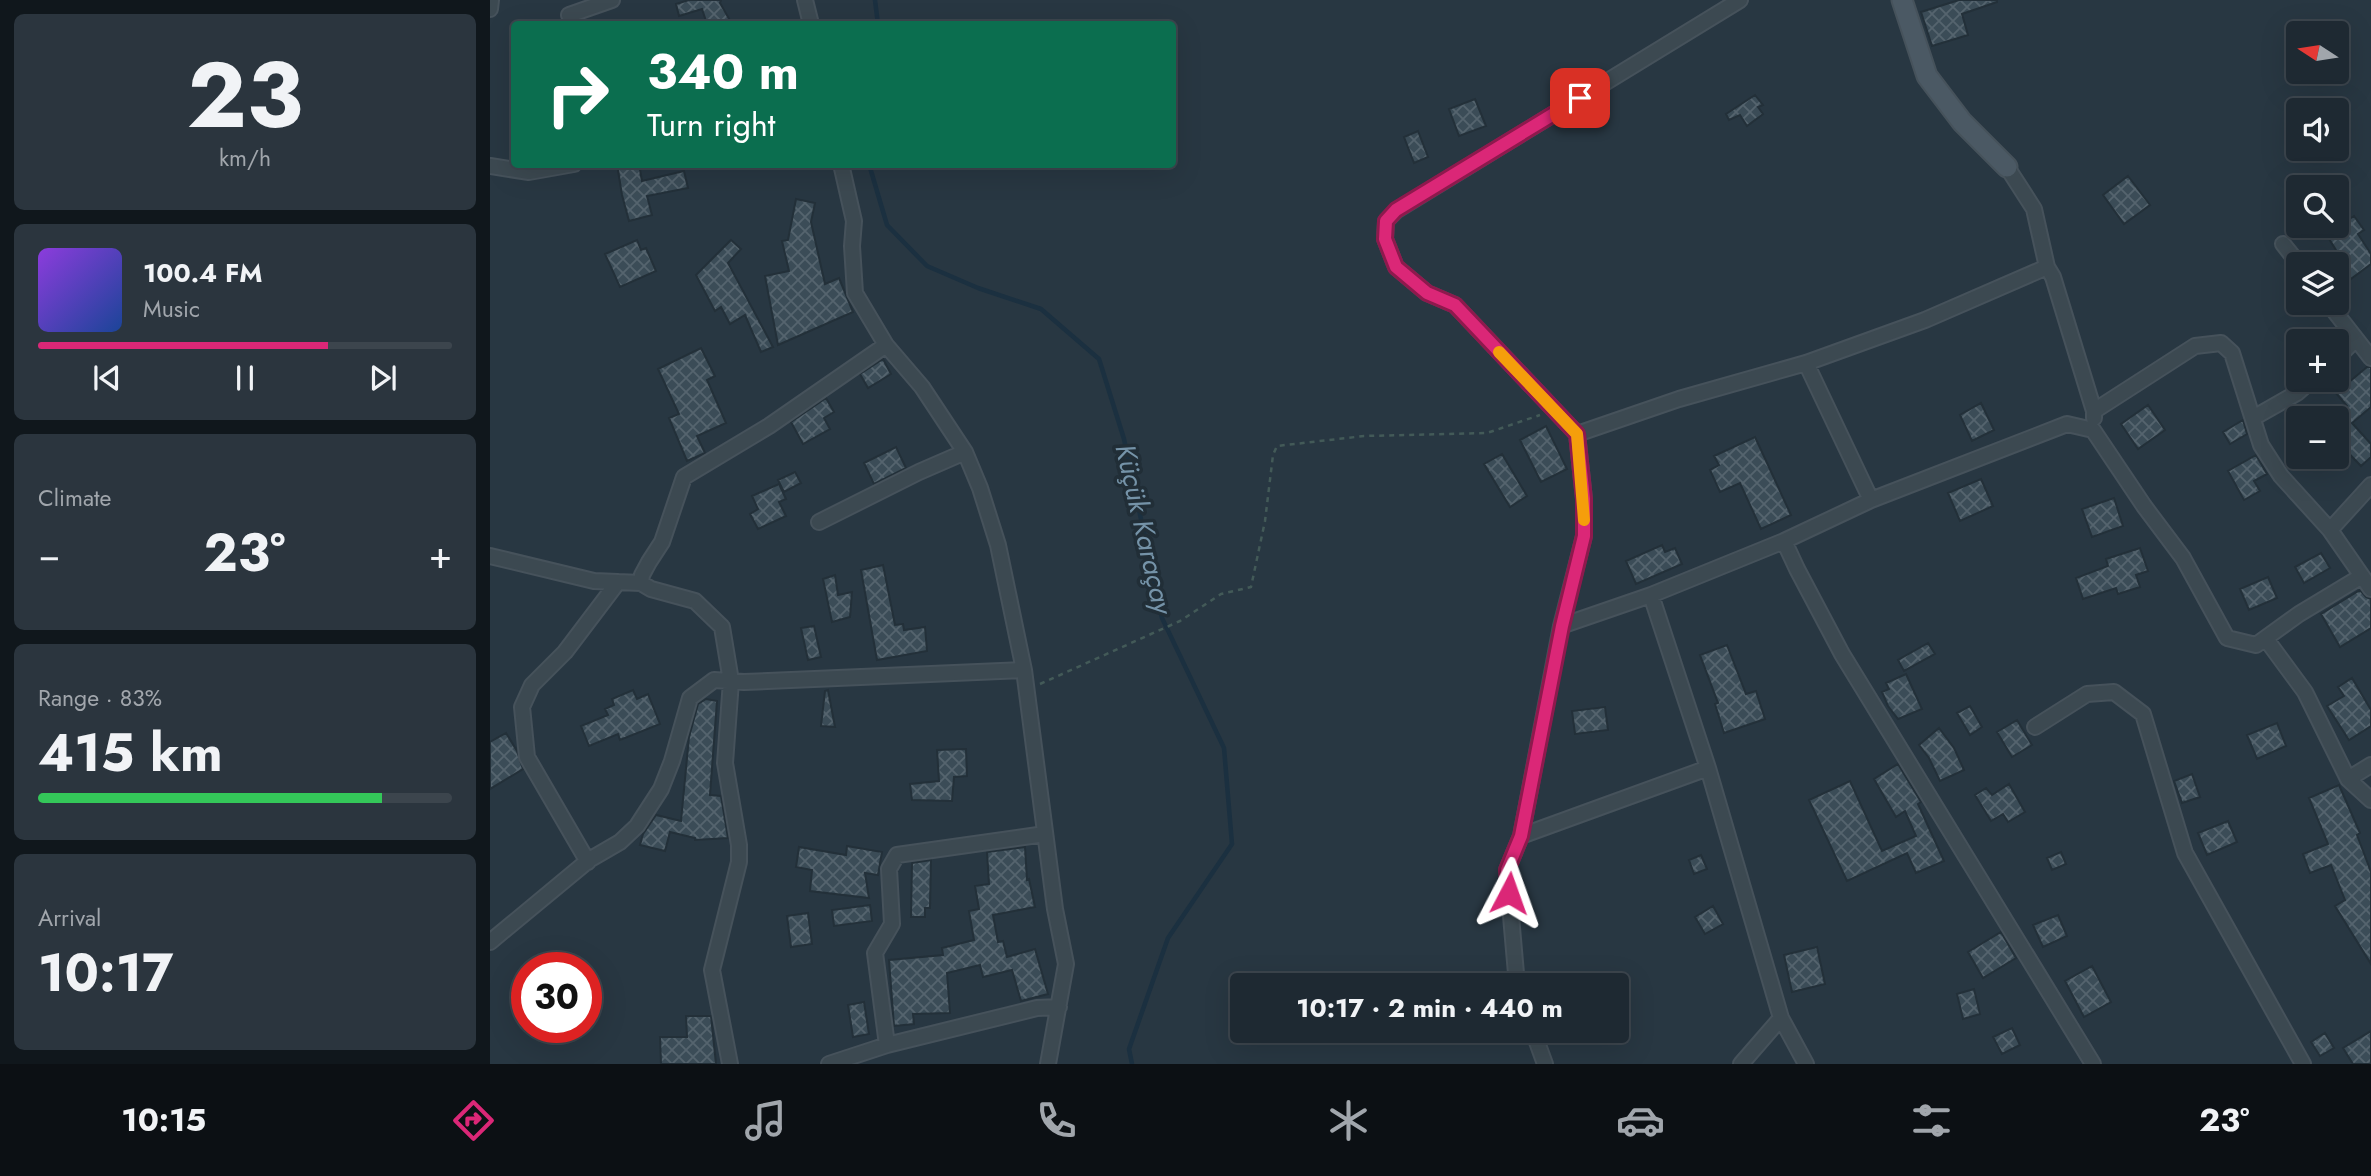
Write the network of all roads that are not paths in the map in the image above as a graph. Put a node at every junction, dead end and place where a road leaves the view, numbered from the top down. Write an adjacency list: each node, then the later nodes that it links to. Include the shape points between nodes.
1 (491, 0): 6 (street)
2 (612, 0): 7 (street)
3 (805, 0): 8 (street)
4 (1740, 0): 26 (street, via 1396,210 1386,221 1385,239 1396,267 1427,293 1455,305)
5 (1902, 0): 10 (street, via 1927,76 1962,122)
6 (490, 9)
7 (569, 15)
8 (810, 21)
9 (490, 166): 11 (street, via 529,172)
10 (2007, 167): 15 (street, via 2034,209)
11 (552, 168)
12 (843, 168): 18 (street, via 854,221 855,293)
13 (2283, 244): 14 (street)
14 (2289, 252)
15 (2047, 267): 21 (street, via 1925,320); 23 (street)
16 (2337, 315): 17 (street)
17 (2356, 339): 19 (street); 20 (street)
18 (886, 345): 27 (street, via 922,387); 36 (street, via 769,426 684,477 662,542)
19 (2349, 346)
20 (2371, 358)
21 (1806, 363): 26 (street); 29 (street)
22 (2298, 392): 24 (street)
23 (2094, 411): 24 (street, via 2195,346 2221,343 2232,353); 25 (street)
24 (2253, 418): 31 (street, via 2261,445 2281,476)
25 (2093, 430): 29 (street, via 2067,424); 40 (street, via 2183,558 2227,638 2256,645)
26 (1577, 434): 39 (street, via 1584,536)
27 (965, 452): 30 (street); 41 (street, via 998,545)
28 (2371, 485): 31 (street)
29 (1871, 500): 32 (street)
30 (818, 522)
31 (2330, 530): 34 (street)
32 (1784, 541): 38 (street); 63 (street, via 1842,654)
33 (490, 556): 35 (street, via 594,582)
34 (2362, 576): 37 (street); 40 (street)
35 (618, 582): 36 (street); 50 (street, via 565,652 532,685 522,707 527,757)
36 (641, 583): 42 (street, via 695,601 722,626)
37 (2371, 589)
38 (1651, 596): 39 (street); 45 (street)
39 (1562, 626): 49 (street)
40 (2266, 639): 46 (street, via 2305,692)
41 (1024, 670): 42 (street); 48 (street)
42 (730, 681): 50 (street, via 714,680 690,698 661,789 637,826); 57 (street, via 725,763 739,862 712,970)
43 (2035, 727): 64 (street, via 2087,694 2114,692 2143,714 2185,853)
44 (2371, 765): 46 (street)
45 (1708, 768): 49 (street); 54 (street)
46 (2348, 779): 47 (street)
47 (2371, 800)
48 (1045, 834): 53 (street, via 1066,964); 56 (street, via 897,855 889,869 892,924 875,953)
49 (1521, 836): 52 (street, via 1507,870)
50 (588, 862): 51 (street)
51 (490, 942)
52 (1516, 973)
53 (1059, 1007): 56 (street, via 1037,1008); 59 (street)
54 (1781, 1018): 61 (street); 62 (street)
55 (1537, 1043): 60 (street)
56 (887, 1045): 58 (street)
57 (730, 1064)
58 (829, 1064)
59 (1048, 1064)
60 (1545, 1064)
61 (1741, 1064)
62 (1806, 1064)
63 (2093, 1064)
64 (2303, 1064)

